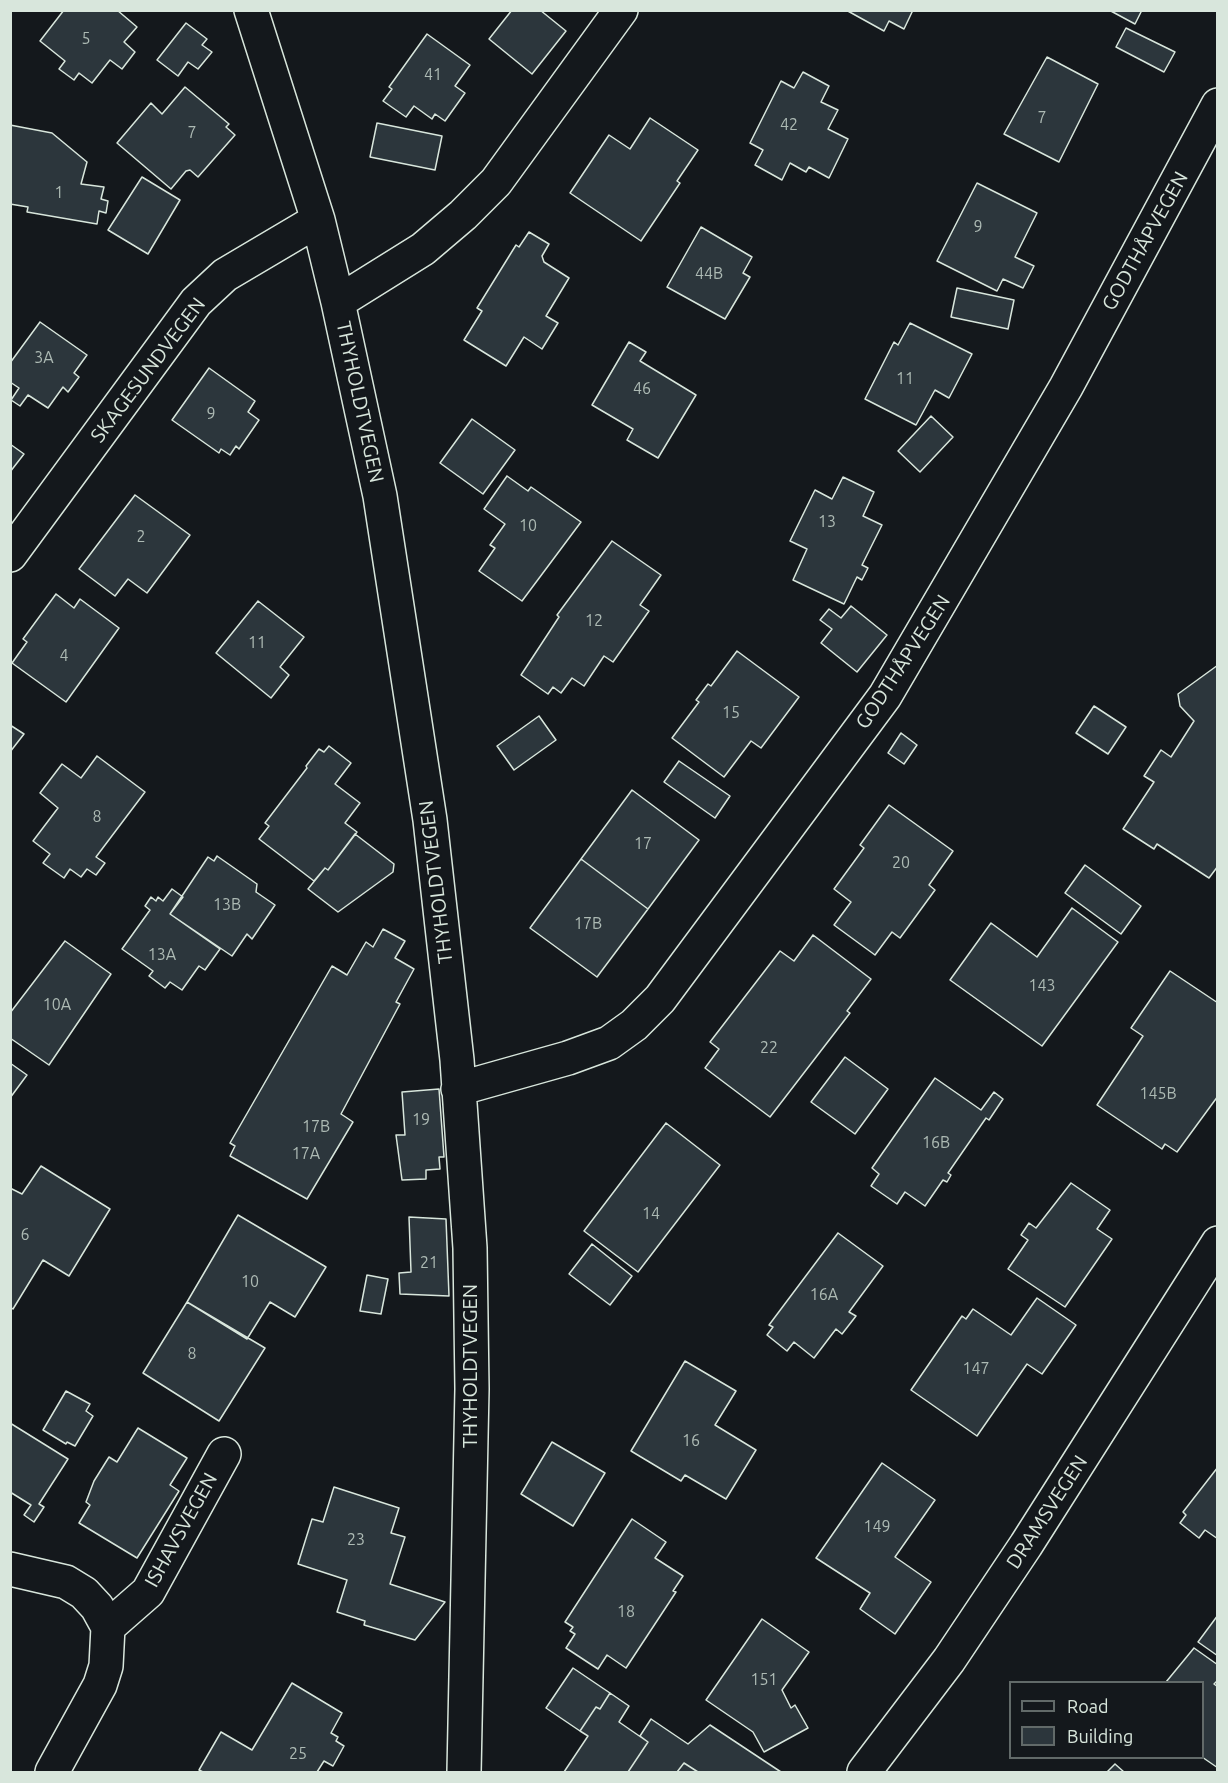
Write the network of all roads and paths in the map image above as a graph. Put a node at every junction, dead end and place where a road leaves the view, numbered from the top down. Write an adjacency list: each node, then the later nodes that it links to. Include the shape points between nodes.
1 (251, 10): 4 (street, THYHOLDTVEGEN)
2 (621, 10): 5 (street, via 496,182 423,249)
3 (1218, 105): 7 (street, GODTHÅPVEGEN, via 1066,387 885,696 660,999 634,1025 609,1042 568,1058)
4 (318, 220): 5 (street, THYHOLDTVEGEN); 6 (street, SKAGESUNDVEGEN, via 225,275 196,302)
5 (338, 302): 7 (street, THYHOLDTVEGEN, via 397,590 430,820)
6 (10, 555)
7 (458, 1089): 13 (street, THYHOLDTVEGEN, via 470,1248 472,1389)
8 (1218, 1243): 14 (street, DRAMSVEGEN, via 1020,1554 949,1660)
9 (224, 1454): 11 (street, ISHAVSVEGEN, via 148,1592)
10 (10, 1569): 11 (street, via 66,1582 97,1607)
11 (108, 1627): 12 (street, via 106,1666 100,1685)
12 (52, 1773)
13 (464, 1773)
14 (864, 1773)

